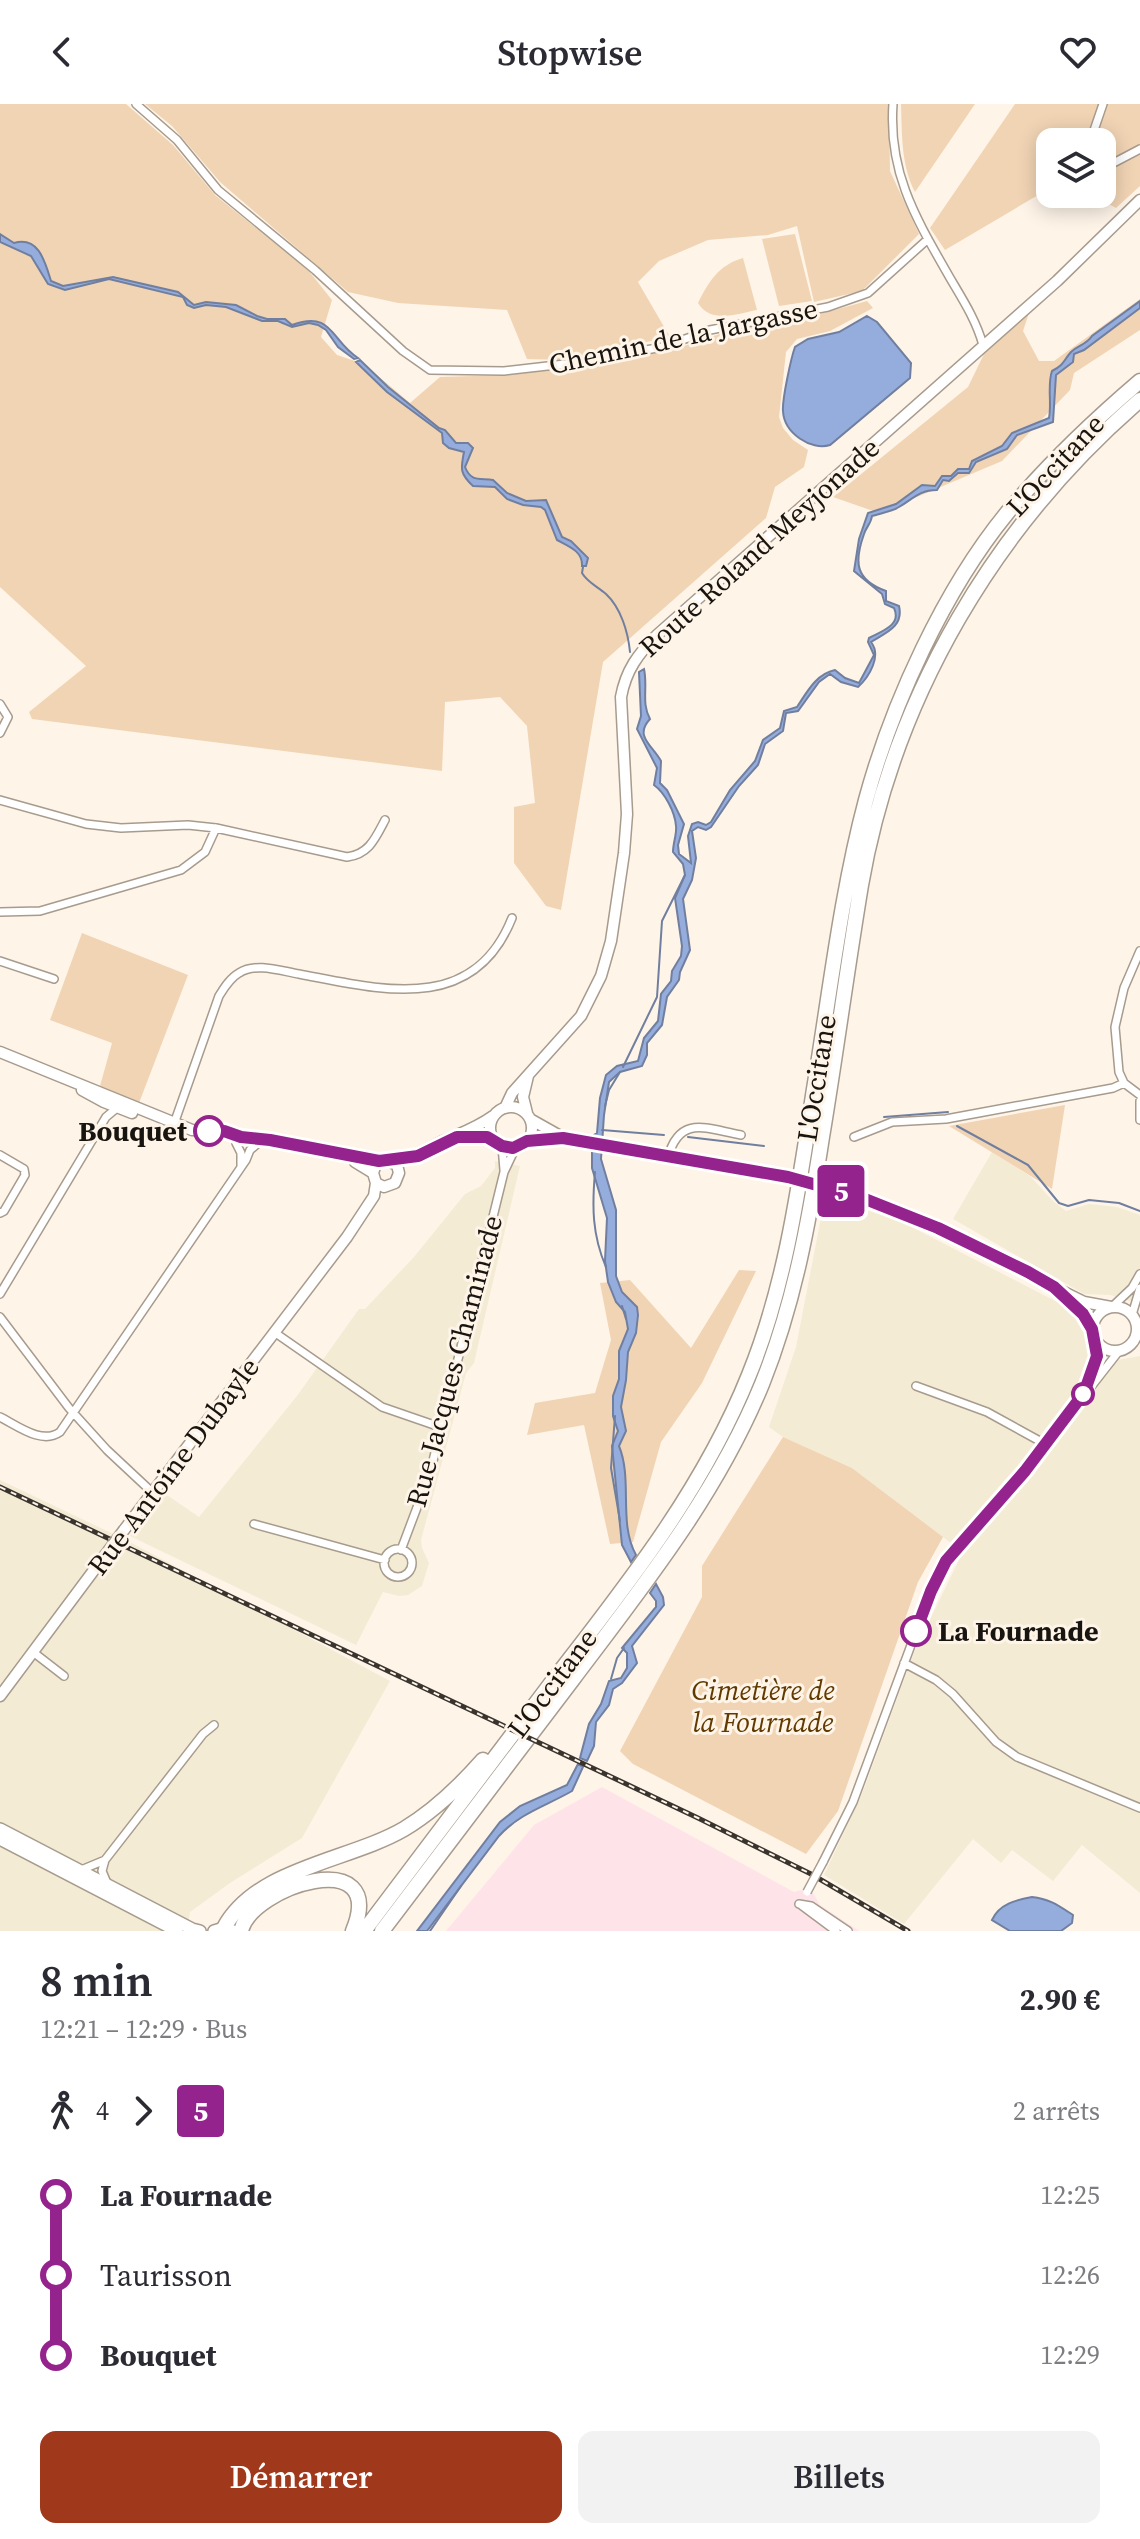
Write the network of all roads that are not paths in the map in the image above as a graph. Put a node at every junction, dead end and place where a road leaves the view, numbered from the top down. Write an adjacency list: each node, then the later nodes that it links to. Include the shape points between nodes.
1 (136, 104): 8 (street, Chemin de la Jargasse, via 177,140 218,190 430,370 504,371 565,364 663,347 710,330 828,307 868,293)
2 (893, 104): 8 (street, via 898,175)
3 (1103, 104): 4 (street)
4 (1095, 128)
5 (1140, 149): 6 (street)
6 (1116, 162)
7 (1140, 200): 9 (main road, Route Roland Meyjonade)
8 (928, 239): 9 (street, via 975,320)
9 (983, 345): 23 (main road, Route Roland Meyjonade, via 657,635 631,664 621,697 627,814 611,941 581,1016)
10 (1140, 381): 81 (highway, L'Occitane, via 1079,436 1004,517 928,639 883,744 866,800 792,1230 749,1375 703,1473)
11 (1140, 400): 96 (highway, L'Occitane, via 1069,466 982,578 955,622 899,745 862,880 807,1236 788,1310 733,1447 668,1553)
12 (0, 704): 13 (street, via 8,717)
13 (0, 733)
14 (0, 800): 16 (street, via 86,824)
15 (385, 820): 16 (street, via 367,850 347,857)
16 (216, 828): 17 (street, via 205,852 181,870 40,911)
17 (0, 912)
18 (512, 918): 33 (street, via 500,944 478,966 432,988 397,991 267,968 238,973 219,996)
19 (1140, 951): 24 (street, via 1115,1027)
20 (0, 961): 21 (street)
21 (54, 979)
22 (0, 1052): 26 (main road)
23 (529, 1074): 29 (main road, Route Roland Meyjonade); 31 (main road, via 523,1097)
24 (1124, 1083): 25 (street); 38 (street, via 979,1114 892,1122)
25 (1140, 1095)
26 (106, 1099): 28 (main road); 32 (street)
27 (1140, 1101): 34 (street)
28 (120, 1104): 32 (street); 33 (main road, via 150,1119)
29 (505, 1108): 30 (main road); 31 (main road, via 517,1107)
30 (494, 1115): 37 (main road, Rue Antoine Dubayle); 41 (main road, via 490,1127)
31 (528, 1116): 39 (main road); 42 (main road, via 532,1131)
32 (106, 1117): 59 (street)
33 (171, 1120): 35 (main road, via 192,1130)
34 (1140, 1120)
35 (219, 1132): 40 (main road); 44 (main road)
36 (741, 1135): 47 (street, via 685,1128)
37 (457, 1137): 41 (main road, Rue Antoine Dubayle); 48 (main road, Rue Antoine Dubayle)
38 (854, 1137)
39 (563, 1138): 42 (main road); 47 (main road)
40 (236, 1143): 43 (main road); 50 (street)
41 (498, 1143): 42 (main road, via 513,1148); 51 (street, Rue Jacques Chaminade)
42 (525, 1143): 51 (street, Rue Jacques Chaminade, via 514,1151)
43 (256, 1145): 44 (main road); 50 (street)
44 (289, 1148): 46 (main road)
45 (0, 1155): 54 (street, via 24,1169 25,1175)
46 (326, 1155): 49 (main road); 52 (main road, via 355,1162)
47 (668, 1157): 57 (main road, bridge, via 830,1188 913,1217)
48 (413, 1160): 49 (main road, Rue Antoine Dubayle); 53 (main road, Rue Antoine Dubayle)
49 (385, 1161): 52 (main road, Rue Antoine Dubayle); 53 (main road, via 399,1169)
50 (241, 1167): 69 (street)
51 (504, 1172): 71 (street, Rue Jacques Chaminade)
52 (374, 1178): 53 (main road, via 384,1187); 55 (main road, Rue Antoine Dubayle, via 374,1196)
53 (396, 1181): 55 (main road, Rue Antoine Dubayle)
54 (0, 1213)
55 (347, 1237): 64 (main road, Rue Antoine Dubayle)
56 (1140, 1274): 60 (street)
57 (1054, 1287): 60 (main road, via 1084,1302); 63 (main road)
58 (1140, 1288): 62 (street)
59 (0, 1294)
60 (1112, 1306): 62 (main road, via 1127,1310); 63 (main road, via 1100,1312)
61 (0, 1317): 69 (street)
62 (1136, 1321): 66 (main road)
63 (1092, 1329): 65 (main road)
64 (274, 1332): 71 (street, via 382,1407); 73 (main road, Rue Antoine Dubayle)
65 (1096, 1342): 66 (main road, via 1107,1350); 68 (street, via 1097,1356)
66 (1130, 1346): 68 (street)
67 (916, 1386): 72 (street, via 987,1412)
68 (1084, 1393): 72 (street)
69 (74, 1413): 70 (street, via 52,1438); 73 (street)
70 (0, 1417)
71 (440, 1427): 75 (street, Rue Jacques Chaminade, via 430,1473)
72 (1047, 1445): 78 (street, via 946,1561)
73 (153, 1493): 77 (main road, Rue Antoine Dubayle, bridge)
74 (254, 1524): 76 (street)
75 (401, 1550): 76 (street, via 390,1552); 76 (street, via 412,1560 405,1575 390,1574)
76 (385, 1560)
77 (33, 1652): 79 (street); 80 (main road, Rue Antoine Dubayle)
78 (904, 1663): 83 (street, via 945,1687 1017,1757); 89 (street, bridge, via 853,1802)
79 (64, 1676)
80 (0, 1696)
81 (531, 1711): 91 (highway, via 428,1813 378,1842 276,1882 240,1906); 95 (highway, L'Occitane)
82 (214, 1725): 86 (street)
83 (1140, 1808)
84 (0, 1829): 87 (main road)
85 (0, 1839): 90 (main road)
86 (105, 1860): 87 (street); 88 (street, via 102,1871)
87 (80, 1871): 88 (main road)
88 (109, 1886): 92 (main road)
89 (799, 1904): 97 (street); 98 (street, via 811,1906)
90 (175, 1930)
91 (223, 1930)
92 (200, 1931)
93 (241, 1931): 94 (highway, via 248,1915 265,1902 327,1878 345,1883 357,1898 359,1918)
94 (353, 1931)
95 (364, 1931)
96 (382, 1931)
97 (836, 1931)
98 (848, 1931)

